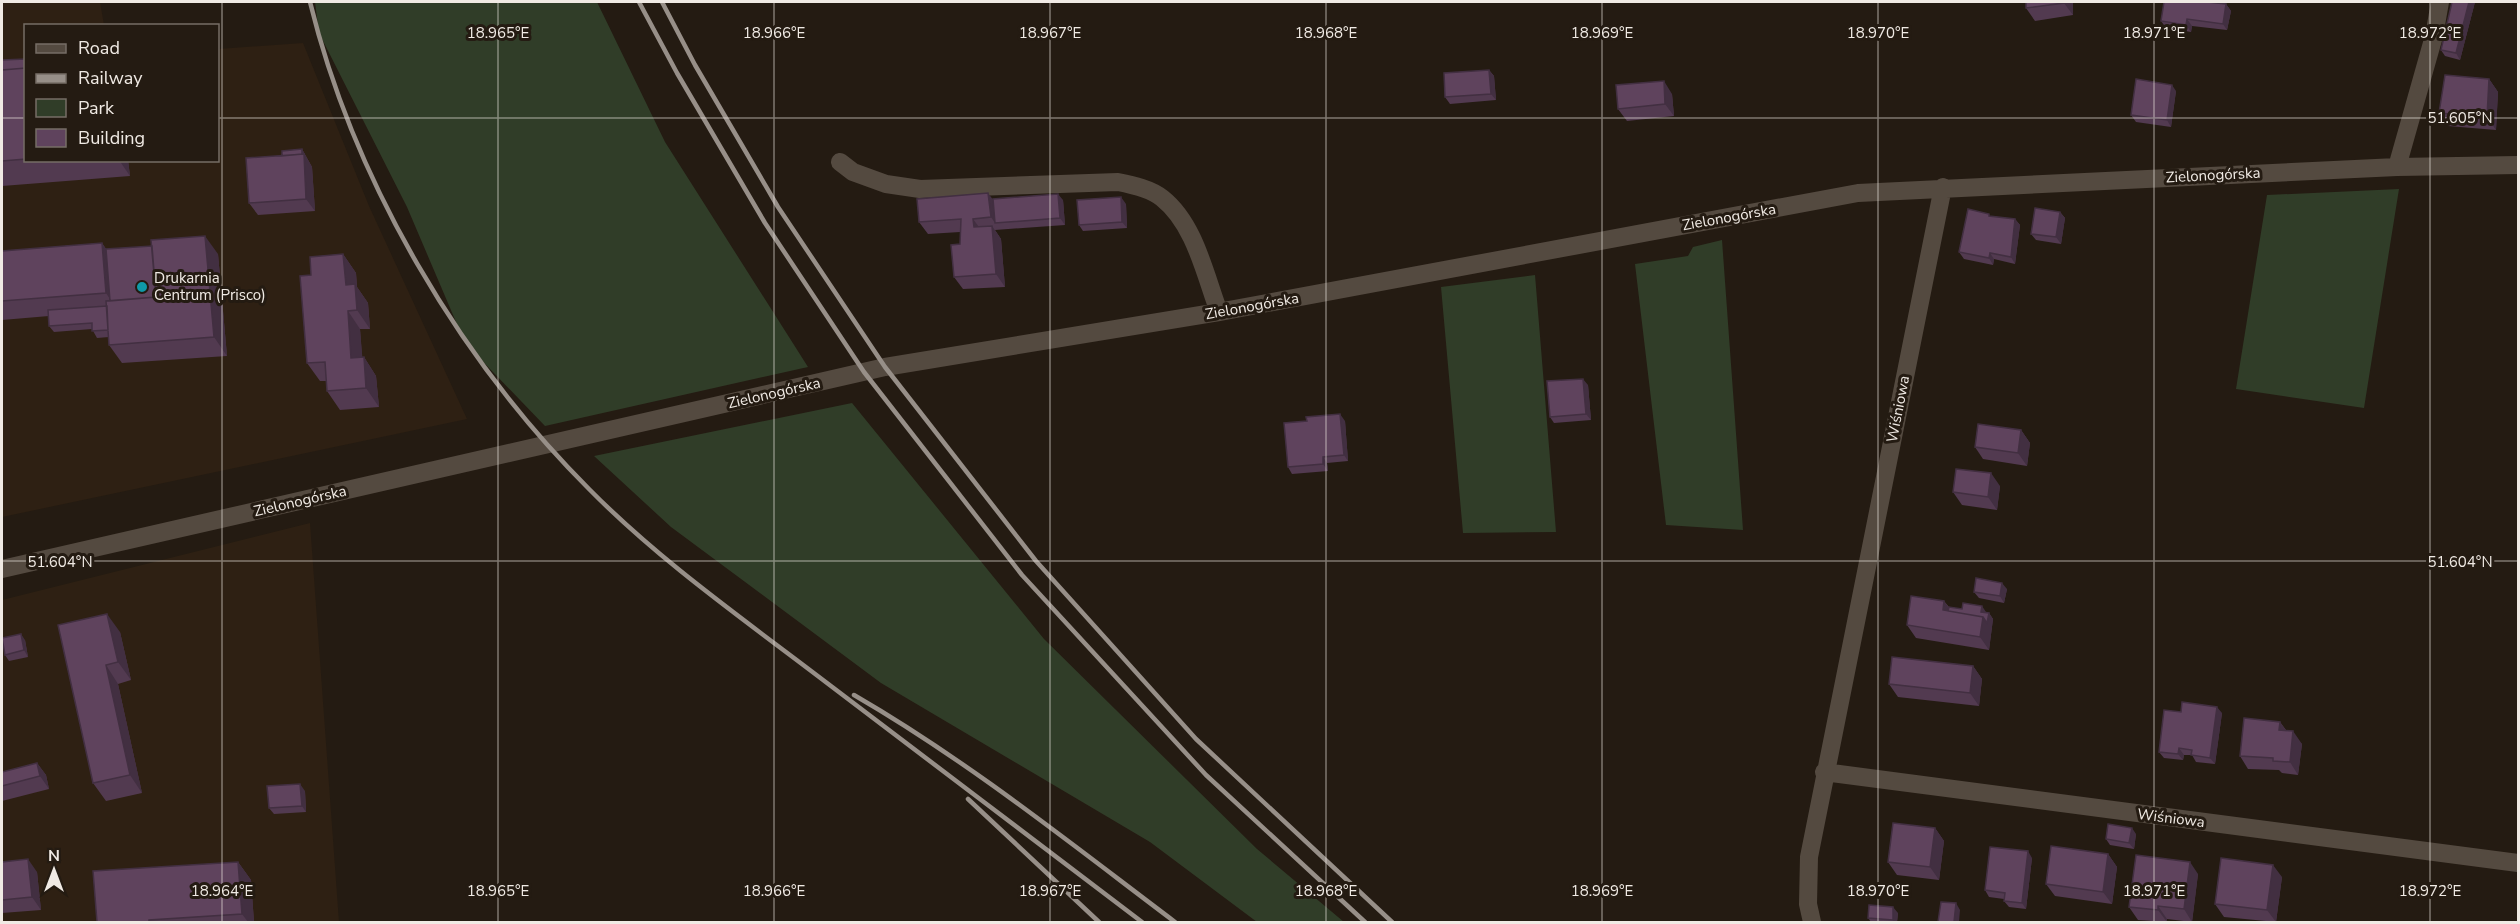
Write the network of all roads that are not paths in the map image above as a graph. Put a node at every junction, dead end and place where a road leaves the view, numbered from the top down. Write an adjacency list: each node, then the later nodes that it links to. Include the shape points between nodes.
1 (2440, 2): 4 (street)
2 (840, 162): 6 (street, via 853,172 886,184 920,189 1118,182 1137,186 1162,198 1188,230)
3 (2518, 165): 4 (street, Zielonogórska)
4 (2397, 167): 5 (street, Zielonogórska)
5 (1943, 187): 6 (street, Zielonogórska, via 1858,194); 8 (street, Wiśniowa)
6 (1219, 312): 7 (street, Zielonogórska, via 885,367)
7 (2, 569)
8 (1824, 772): 9 (street, Wiśniowa); 10 (street, Wiśniowa, via 1809,857 1808,904)
9 (2518, 863)
10 (1812, 922)

